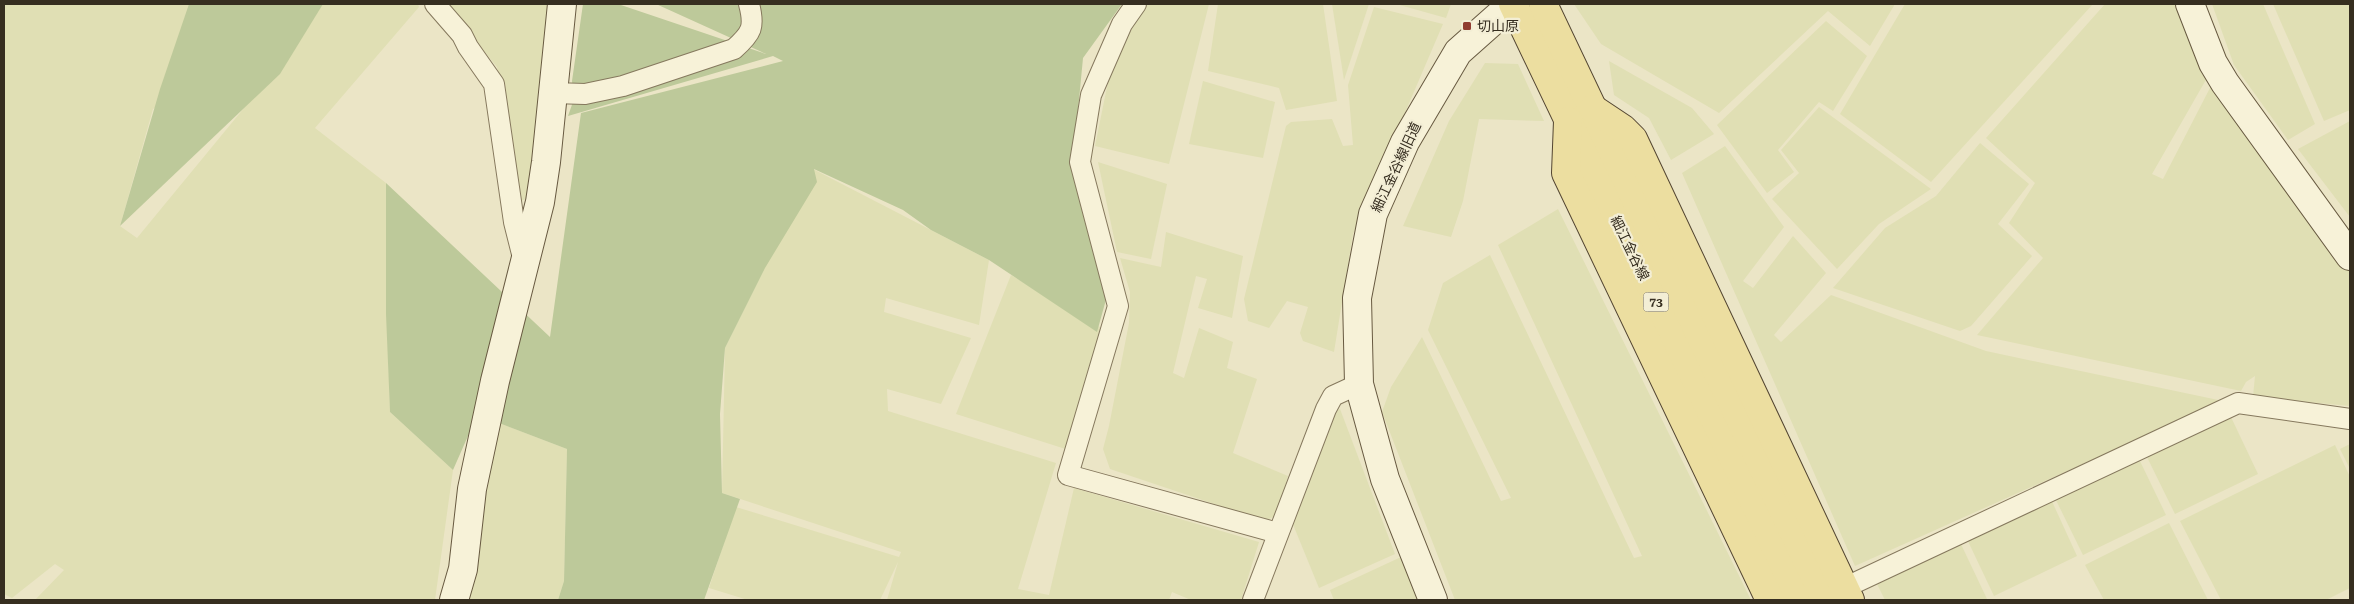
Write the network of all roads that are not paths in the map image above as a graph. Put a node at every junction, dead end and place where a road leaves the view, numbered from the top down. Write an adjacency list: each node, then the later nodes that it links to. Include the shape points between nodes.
1 (435, 4): 11 (street, via 462,35 494,84 514,222)
2 (562, 4): 8 (street)
3 (749, 4): 8 (street, via 754,22 747,38 734,49 624,86 585,94)
4 (1136, 4): 14 (street, via 1122,24 1091,95 1080,162 1118,306 1068,475)
5 (1512, 4): 9 (main road, 細江金谷線 / 73); 12 (street, 細江金谷線旧道, via 1458,52 1405,142 1373,214 1357,298)
6 (1543, 4): 15 (main road, 細江金谷線 / 73)
7 (2190, 4): 10 (street, via 2213,63 2225,83)
8 (553, 93): 11 (street, via 540,202)
9 (1568, 119): 19 (main road, via 1566,174); 20 (main road, 細江金谷線 / 73)
10 (2350, 256)
11 (524, 262): 16 (street, via 472,489 463,569)
12 (1359, 384): 14 (street, via 1339,391 1330,402); 18 (street, 細江金谷線旧道, via 1385,479)
13 (2350, 419): 15 (street, via 2238,403)
14 (1278, 533): 17 (street)
15 (1840, 596)
16 (454, 600)
17 (1252, 600)
18 (1433, 600)
19 (1770, 600)
20 (1798, 600)

